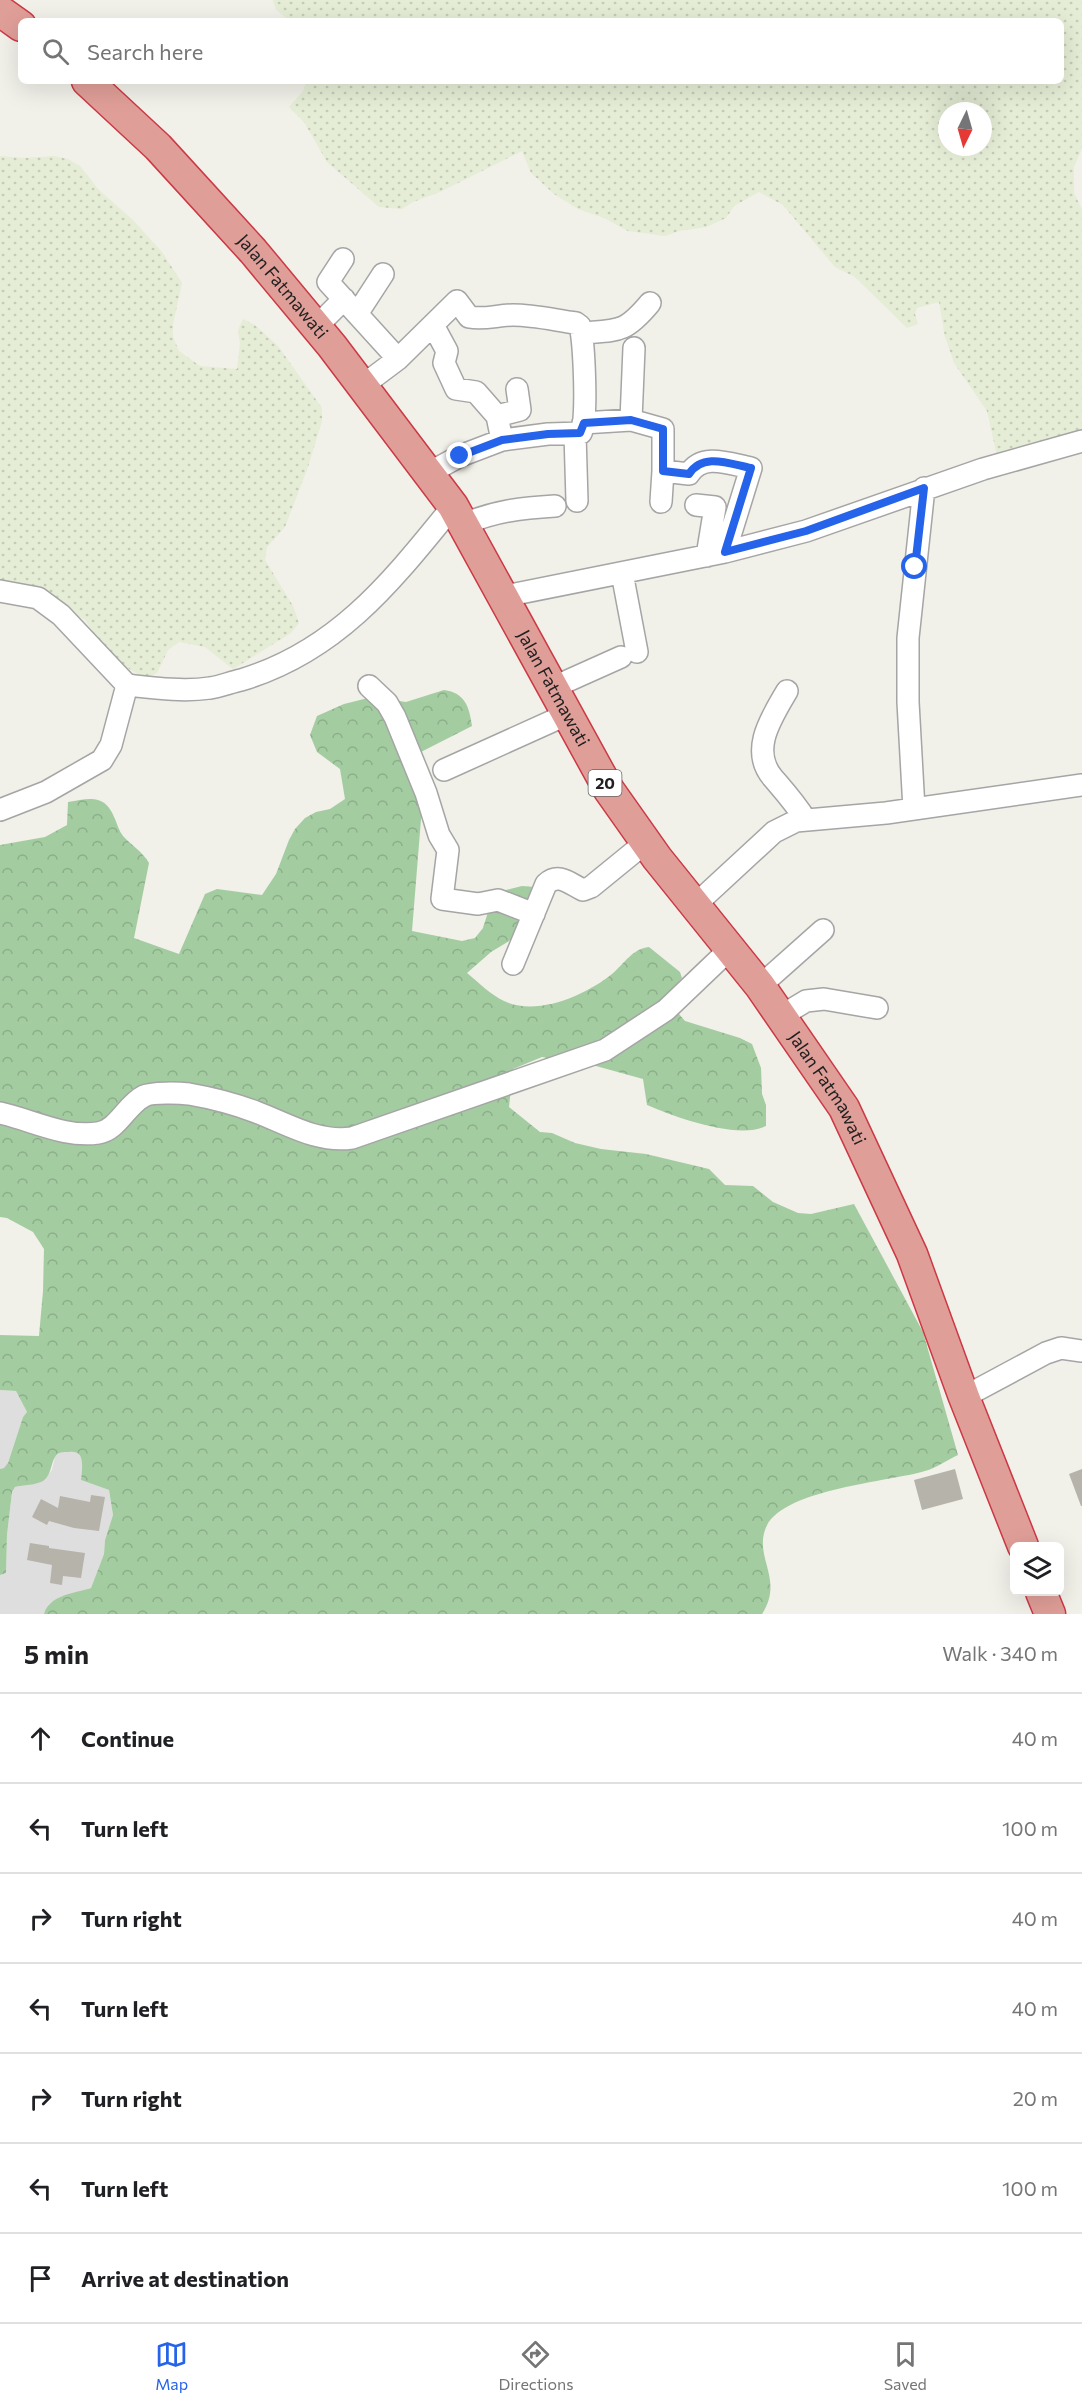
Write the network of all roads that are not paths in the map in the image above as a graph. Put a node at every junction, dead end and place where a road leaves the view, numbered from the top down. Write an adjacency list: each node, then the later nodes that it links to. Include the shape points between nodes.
1 (0, 11): 2 (highway)
2 (18, 24)
3 (90, 84): 9 (highway, Jalan Fatmawati / 20, via 158,147 253,250)
4 (343, 259): 7 (street, via 328,282)
5 (383, 274): 7 (street)
6 (650, 303): 10 (street, via 623,329)
7 (350, 307): 9 (street); 12 (street)
8 (433, 325): 10 (street, via 458,302 469,317 539,316 576,323); 12 (street); 15 (street, via 447,351 444,363 456,388 476,392)
9 (316, 327): 13 (highway, Jalan Fatmawati / 20)
10 (582, 333): 17 (street)
11 (634, 348): 16 (street)
12 (398, 359): 13 (street)
13 (362, 386): 21 (highway, Jalan Fatmawati / 20)
14 (517, 389): 15 (street, via 520,410)
15 (496, 416): 18 (street)
16 (631, 420): 17 (street); 20 (street, via 663,429)
17 (579, 429): 18 (street); 23 (street)
18 (502, 440): 21 (street)
19 (1082, 441): 22 (street)
20 (663, 471): 24 (street); 28 (street, via 689,474 699,462 708,460 751,468)
21 (429, 473): 27 (highway, Jalan Fatmawati / 20)
22 (924, 488): 28 (street, via 806,531); 39 (street, via 908,647)
23 (577, 501)
24 (661, 502)
25 (696, 505): 28 (street, via 715,507)
26 (555, 506): 27 (street)
27 (459, 515): 31 (highway, Jalan Fatmawati / 20); 32 (street, via 346,625 264,673 210,688)
28 (716, 554): 29 (street)
29 (622, 573): 31 (street); 34 (street, via 629,655)
30 (0, 591): 32 (street, via 38,598 61,615)
31 (505, 596): 34 (highway, Jalan Fatmawati / 20)
32 (127, 685): 40 (street, via 111,745 102,760 46,792)
33 (369, 686): 44 (street, via 395,717 448,850 442,899 478,904 498,900)
34 (554, 687): 36 (highway, Jalan Fatmawati / 20)
35 (787, 691): 41 (street, via 763,739 764,760)
36 (568, 714): 37 (street); 42 (highway, Jalan Fatmawati / 20, via 609,790)
37 (444, 770)
38 (1082, 785): 39 (street)
39 (914, 808): 41 (street)
40 (0, 810)
41 (805, 819): 43 (street, via 774,832)
42 (645, 843): 43 (highway, Jalan Fatmawati / 20); 44 (street, via 591,887 583,890 566,880 551,879)
43 (695, 905): 46 (highway, Jalan Fatmawati / 20)
44 (534, 914): 47 (street)
45 (823, 930): 48 (street)
46 (731, 948): 48 (highway, Jalan Fatmawati / 20); 51 (street, via 666,1010 606,1050 352,1138 317,1137 246,1109 187,1094 145,1095 111,1127 99,1133 66,1132)
47 (513, 964)
48 (760, 986): 50 (highway, Jalan Fatmawati / 20)
49 (877, 1008): 50 (street, via 824,999 806,1001)
50 (781, 1016): 53 (highway, Jalan Fatmawati / 20, via 844,1108 912,1254)
51 (0, 1113)
52 (1082, 1351): 53 (street, via 1060,1348 1046,1353)
53 (964, 1397): 54 (highway, Jalan Fatmawati / 20)
54 (1021, 1542)
55 (1043, 1596): 56 (highway)
56 (1050, 1614)

